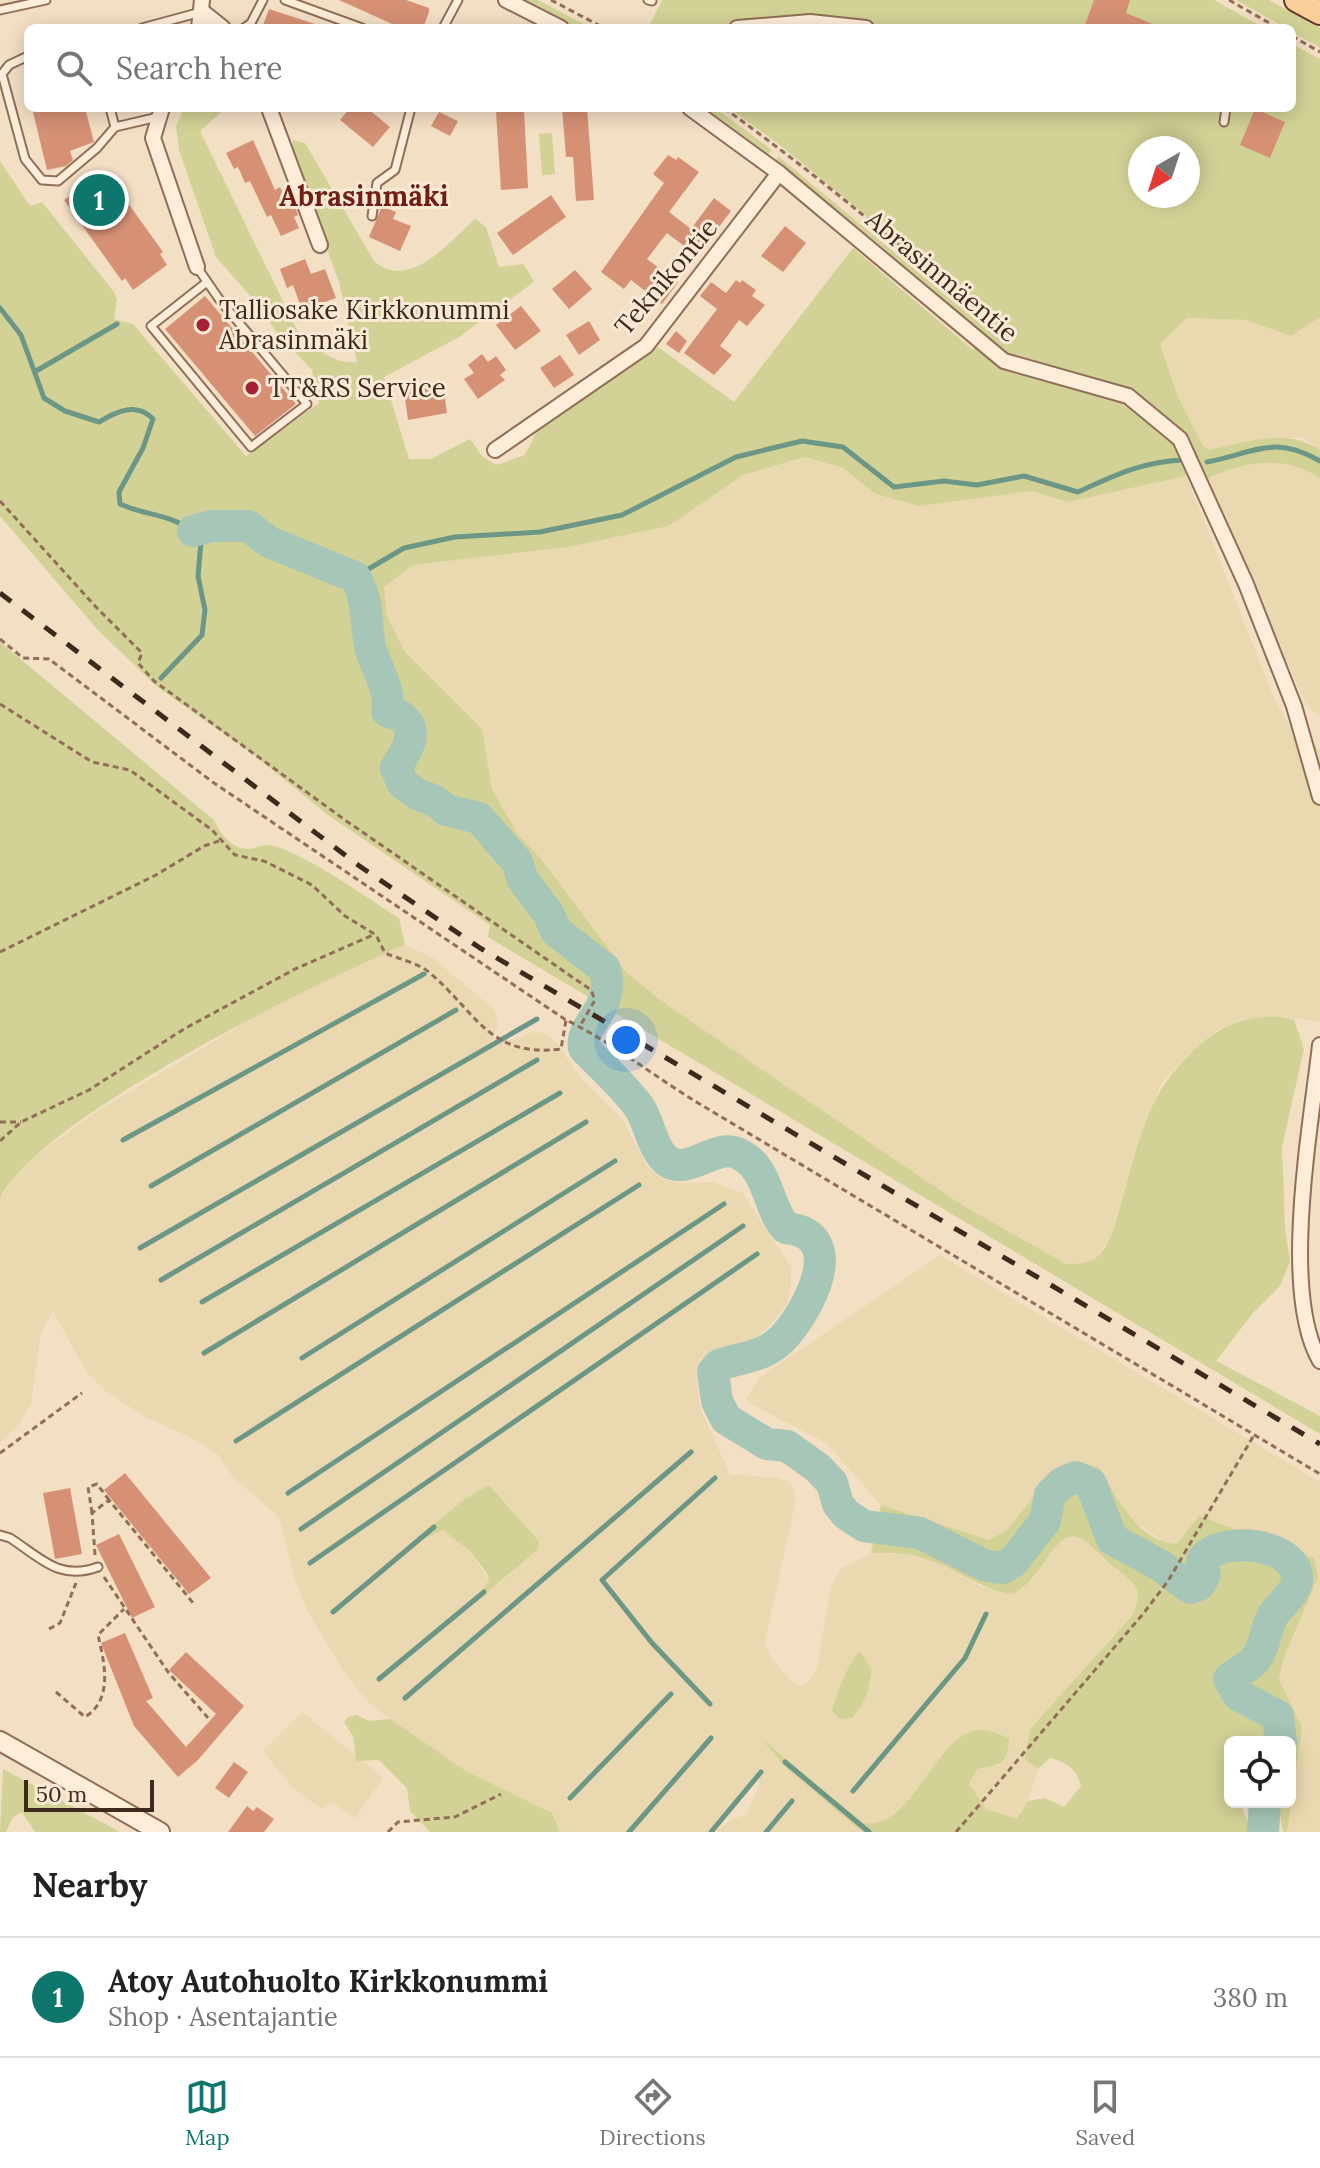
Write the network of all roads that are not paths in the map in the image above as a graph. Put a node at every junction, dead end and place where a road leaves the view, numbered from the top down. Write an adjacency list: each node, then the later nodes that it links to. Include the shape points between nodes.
1 (46, 0): 8 (lane)
2 (263, 0): 12 (lane)
3 (285, 0): 13 (lane)
4 (458, 0): 14 (lane)
5 (506, 0): 15 (street)
6 (1296, 0): 9 (main road)
7 (203, 6): 10 (lane); 11 (street)
8 (0, 10)
9 (1320, 13)
10 (153, 24)
11 (219, 24)
12 (250, 24)
13 (351, 24)
14 (445, 24)
15 (553, 24)
16 (786, 24): 17 (street)
17 (829, 24)
18 (24, 58): 26 (lane, via 2,74 25,159 42,180 58,181)
19 (111, 112): 26 (lane)
20 (160, 112): 26 (lane); 30 (street, via 153,138)
21 (270, 112): 29 (street)
22 (410, 112): 28 (lane, via 395,170 377,183)
23 (695, 112): 27 (street, Abrasinmäentie)
24 (1225, 112): 25 (lane)
25 (1224, 122)
26 (115, 127)
27 (779, 173): 32 (street, Teknikontie, via 646,346); 33 (street, Abrasinmäentie, via 1004,361 1128,396 1169,427 1187,453 1246,584 1294,706)
28 (372, 216)
29 (320, 245)
30 (197, 267): 31 (lane)
31 (207, 282): 31 (lane, via 307,404 251,447 151,326)
32 (495, 450)
33 (1320, 797)
34 (1320, 1045): 35 (street, via 1302,1218 1301,1308)
35 (1320, 1361)
36 (0, 1535): 37 (lane, via 62,1572 78,1574)
37 (98, 1567)
38 (0, 1741): 39 (street)
39 (160, 1832)

